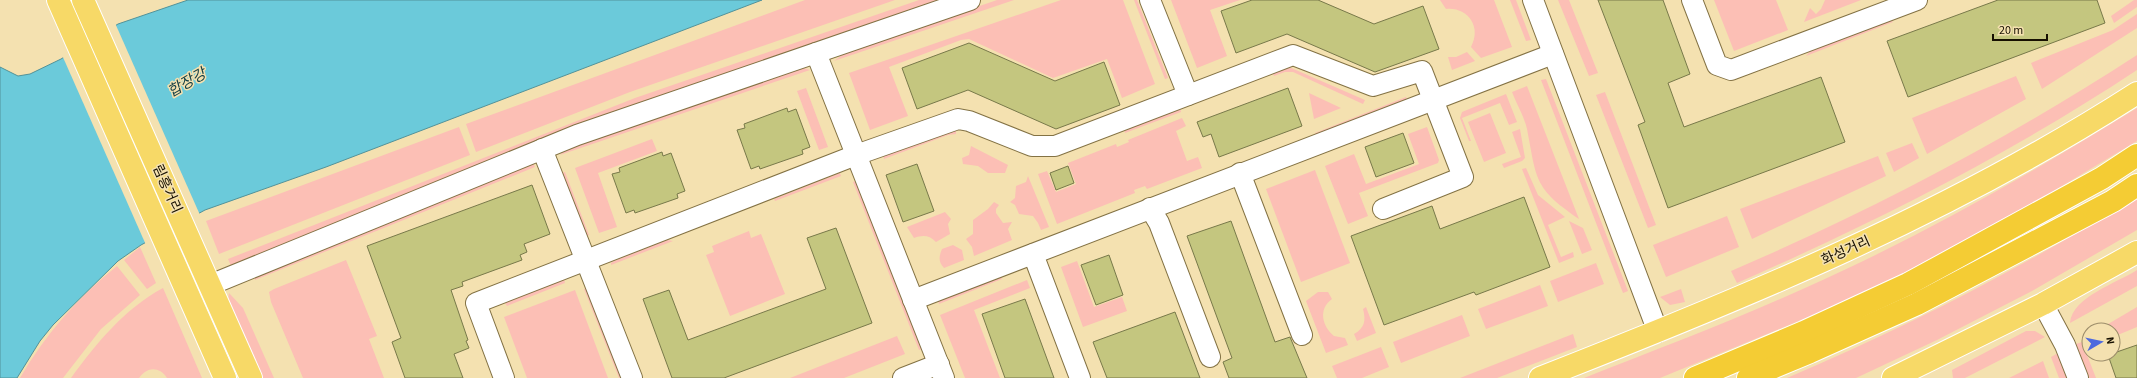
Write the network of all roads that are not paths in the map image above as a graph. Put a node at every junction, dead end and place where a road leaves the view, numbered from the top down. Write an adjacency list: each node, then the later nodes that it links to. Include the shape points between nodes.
1 (83, 0): 23 (main road, 림흥거리)
2 (970, 0): 8 (street)
3 (1150, 0): 11 (street)
4 (1533, 0): 9 (street)
5 (1692, 0): 6 (street, via 1717,65 1730,70)
6 (1917, 0)
7 (58, 1): 30 (main road, 림흥거리)
8 (816, 53): 13 (street); 14 (street)
9 (1553, 54): 12 (street); 26 (street)
10 (2137, 93): 26 (main road, 화성거리, via 2077,132 1892,231)
11 (1188, 95): 12 (street, via 1293,55 1373,86 1422,71); 14 (street, via 1055,146 1032,146 958,119)
12 (1433, 100): 16 (street); 19 (street, via 1463,177)
13 (542, 149): 22 (street); 23 (street)
14 (856, 155): 22 (street); 24 (street)
15 (2137, 155): 37 (highway, via 2102,178 1908,284)
16 (1240, 173): 18 (street); 27 (street)
17 (2137, 185): 38 (highway, via 1917,304)
18 (1150, 208): 21 (street); 28 (street, via 1159,223)
19 (1383, 209)
20 (2137, 252): 25 (main road)
21 (1033, 254): 24 (street); 35 (street)
22 (586, 260): 32 (street, via 476,303); 33 (street)
23 (210, 285): 31 (main road, 림흥거리)
24 (913, 300): 29 (street)
25 (2043, 304): 39 (main road); 40 (street, via 2063,340)
26 (1658, 332): 36 (main road, 화성거리)
27 (1302, 335)
28 (1210, 357)
29 (942, 371): 34 (street)
30 (226, 378)
31 (251, 378)
32 (504, 378)
33 (632, 378)
34 (903, 378)
35 (1080, 378)
36 (1540, 378)
37 (1695, 378)
38 (1748, 378)
39 (1894, 378)
40 (2078, 378)

